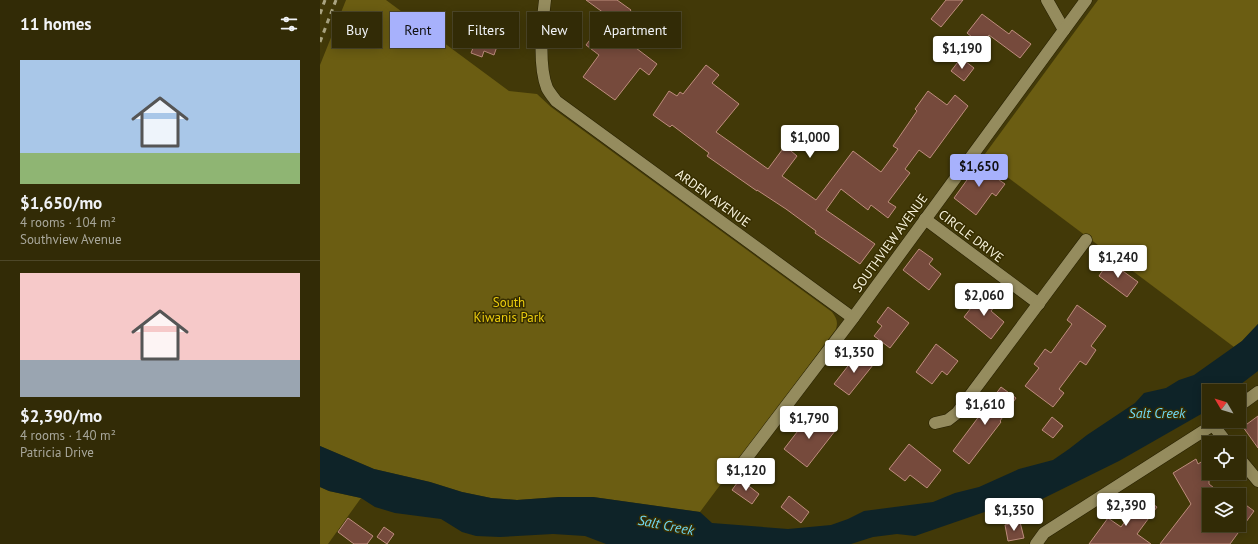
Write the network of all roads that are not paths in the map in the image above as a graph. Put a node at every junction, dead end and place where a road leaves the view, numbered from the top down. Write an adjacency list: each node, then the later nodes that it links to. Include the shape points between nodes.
1 (545, 0): 8 (street, ARDEN AVENUE, via 543,73 547,88 556,101)
2 (1047, 0): 4 (street)
3 (1086, 0): 4 (street, SOUTHVIEW AVENUE)
4 (1064, 30): 5 (street, SOUTHVIEW AVENUE)
5 (925, 219): 7 (street, CIRCLE DRIVE); 8 (street, SOUTHVIEW AVENUE)
6 (1086, 240): 7 (street)
7 (1039, 304): 11 (street, via 957,413 948,420)
8 (853, 318): 14 (street, SOUTHVIEW AVENUE)
9 (1258, 392): 10 (street)
10 (1246, 401)
11 (935, 423)
12 (1208, 428): 16 (street, via 1044,533)
13 (1246, 467): 15 (street)
14 (736, 472)
15 (1258, 482)
16 (1036, 544)

